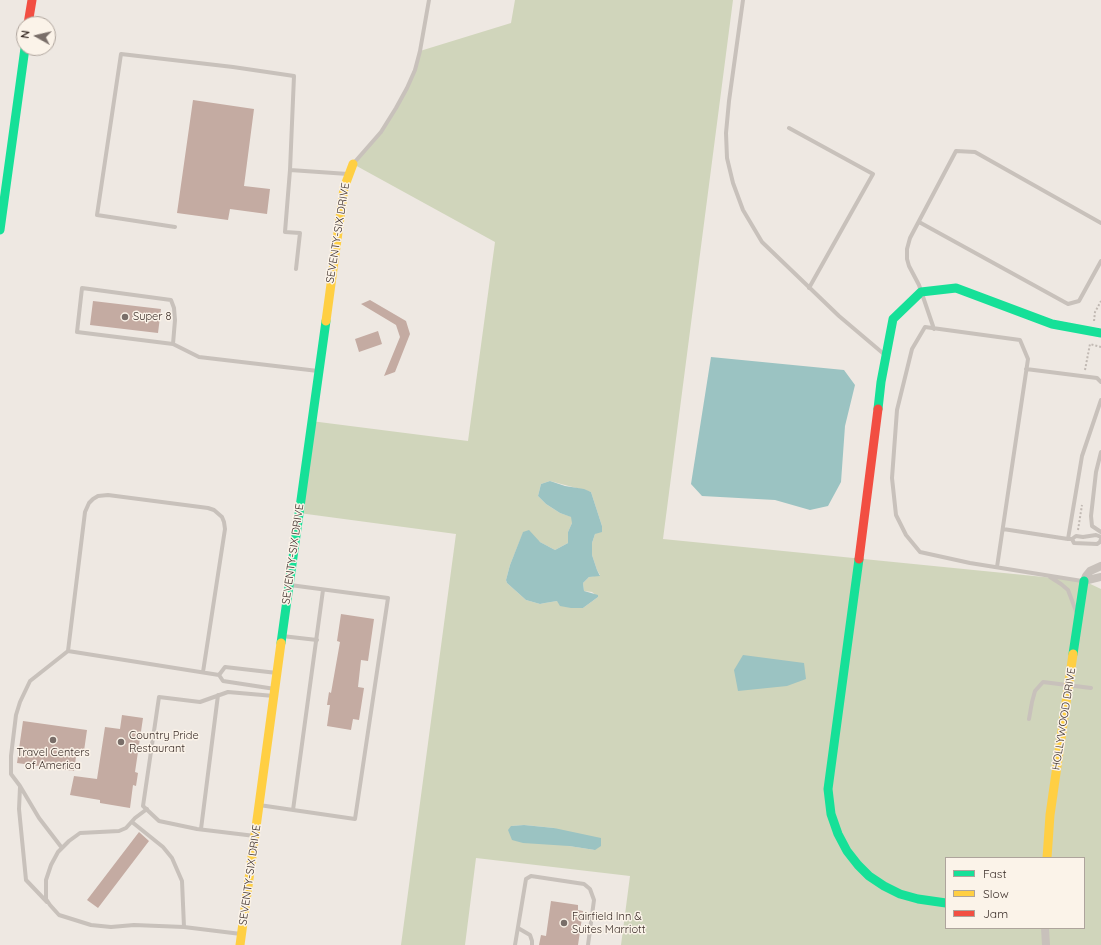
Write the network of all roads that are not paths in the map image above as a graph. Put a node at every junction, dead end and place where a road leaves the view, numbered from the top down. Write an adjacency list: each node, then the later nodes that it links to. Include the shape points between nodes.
1 (32, 0): 4 (main road)
2 (429, 0): 7 (lane, via 420,51 410,82 381,132)
3 (744, 0): 16 (lane, via 729,101 727,158 743,210 762,242)
4 (29, 16)
5 (24, 56): 13 (main road)
6 (789, 128): 16 (lane, via 873,174)
7 (353, 164): 9 (main road, SEVENTY-SIX DRIVE)
8 (290, 170): 9 (lane); 12 (lane, via 294,76 121,54 97,215); 15 (lane, via 285,232 300,233)
9 (349, 174): 23 (main road, SEVENTY-SIX DRIVE, via 344,188)
10 (919, 222): 11 (lane, via 956,152 975,152); 14 (lane, via 1068,304 1078,301); 17 (lane, via 910,238 907,259)
11 (1101, 224)
12 (175, 228)
13 (0, 230)
14 (1101, 261)
15 (296, 270)
16 (809, 288): 21 (lane)
17 (920, 292): 18 (lane); 19 (main road, via 956,288 1052,324); 21 (main road, via 893,319)
18 (934, 329): 22 (lane, via 1020,340 1028,359); 33 (lane, via 925,328 912,349 897,410 892,478 896,515 906,535 920,552)
19 (1101, 333)
20 (173, 344): 20 (lane, via 77,332 82,288 171,300 175,320); 23 (lane, via 199,357)
21 (886, 356): 60 (main road, via 828,789 838,834 858,865 884,886 900,894)
22 (1026, 369): 24 (lane, via 1097,378); 28 (lane)
23 (318, 371): 37 (main road, SEVENTY-SIX DRIVE)
24 (1101, 382)
25 (1101, 400): 26 (lane)
26 (1099, 414): 31 (lane, via 1082,456)
27 (1101, 452): 29 (lane, via 1091,516 1092,526)
28 (1003, 530): 31 (lane); 33 (lane)
29 (1101, 532)
30 (1101, 538): 31 (lane, via 1096,535 1076,536); 31 (lane, via 1097,544 1074,543)
31 (1070, 539)
32 (1101, 566): 36 (street, via 1090,571)
33 (997, 567): 34 (lane)
34 (1046, 575): 36 (lane); 39 (lane, via 1068,590)
35 (1101, 577): 36 (street)
36 (1084, 581): 39 (main road, HOLLYWOOD DRIVE)
37 (289, 585): 38 (lane); 40 (main road, SEVENTY-SIX DRIVE)
38 (324, 590): 41 (lane); 54 (lane, via 388,598 355,819)
39 (1079, 620): 46 (main road, HOLLYWOOD DRIVE)
40 (282, 636): 41 (lane); 44 (main road, SEVENTY-SIX DRIVE)
41 (317, 640): 54 (lane)
42 (68, 652): 43 (lane); 43 (lane, via 85,512 89,503 98,496 108,494 208,508 222,517 225,529); 51 (lane, via 30,680 20,702 16,715 11,774)
43 (203, 672): 45 (lane)
44 (277, 673): 45 (lane, via 226,667); 48 (main road, SEVENTY-SIX DRIVE)
45 (219, 675): 48 (lane, via 223,681)
46 (1069, 685): 47 (lane); 50 (lane, via 1043,682 1035,691); 59 (main road, HOLLYWOOD DRIVE, via 1050,815)
47 (1091, 688)
48 (274, 693): 49 (lane, via 228,692); 52 (main road, SEVENTY-SIX DRIVE)
49 (218, 696): 53 (lane, via 200,702 159,697 144,806); 56 (lane)
50 (1029, 719)
51 (20, 786): 58 (lane, via 39,818); 61 (lane, via 19,809 26,880)
52 (258, 805): 54 (lane); 57 (main road, SEVENTY-SIX DRIVE)
53 (147, 809): 55 (lane); 56 (lane, via 159,821)
54 (292, 810)
55 (132, 822): 58 (lane, via 118,831 80,833); 62 (lane, via 163,847 172,858 182,881)
56 (201, 829): 57 (lane)
57 (255, 836): 65 (main road, SEVENTY-SIX DRIVE)
58 (62, 848): 61 (lane, via 51,865 46,880 46,899)
59 (1047, 857)
60 (945, 903)
61 (50, 905): 62 (lane, via 59,915 91,925)
62 (184, 927): 65 (lane)
63 (518, 928): 67 (lane); 68 (lane, via 530,935); 69 (lane, via 526,879 531,876 584,884 590,889 594,900)
64 (1045, 929): 70 (street)
65 (242, 934): 66 (main road, SEVENTY-SIX DRIVE)
66 (240, 945)
67 (515, 945)
68 (532, 945)
69 (588, 945)
70 (1046, 945)

